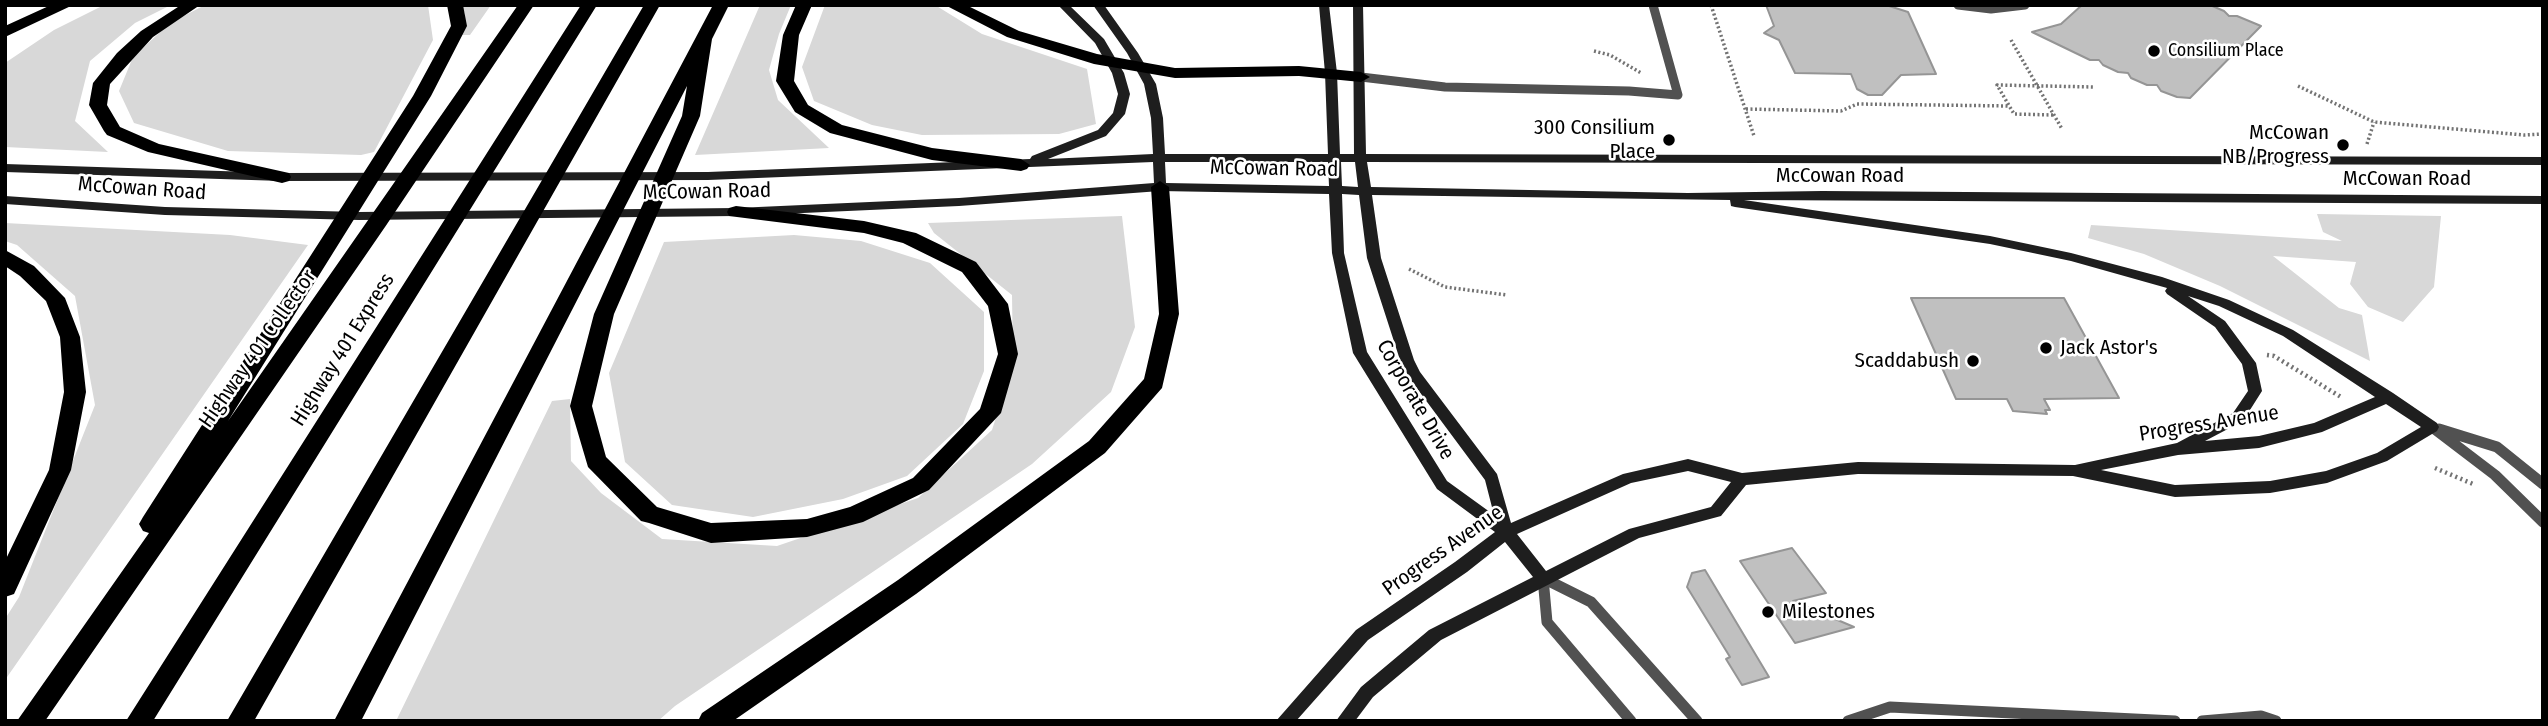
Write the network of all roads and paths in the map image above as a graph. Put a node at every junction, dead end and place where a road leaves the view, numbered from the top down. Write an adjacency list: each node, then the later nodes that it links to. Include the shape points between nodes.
1 (65, 5): 18 (highway)
2 (192, 5): 40 (highway, via 147,34 123,57 102,83 98,105 113,131 154,148)
3 (455, 5): 63 (highway, via 459,26 422,96)
4 (526, 5): 63 (highway, Highway 401 Collector)
5 (589, 5): 64 (highway, Highway 401 Express)
6 (652, 5): 65 (highway)
7 (721, 5): 19 (highway)
8 (804, 5): 38 (highway, via 792,35 785,81 801,108 836,129 862,136 932,154)
9 (953, 5): 22 (highway, via 1013,34 1094,59 1175,73)
10 (1063, 5): 38 (main road, via 1100,41 1118,73 1124,94 1119,114 1102,134)
11 (1098, 5): 36 (main road, via 1150,84)
12 (1324, 5): 22 (main road, Corporate Drive)
13 (1358, 5): 23 (main road, Corporate Drive)
14 (1653, 5): 24 (lane)
15 (1711, 5): 29 (path)
16 (1958, 5): 17 (lane, via 1991,9)
17 (2025, 5)
18 (5, 32)
19 (704, 35): 45 (highway, via 691,116 604,314 581,406 596,461 649,514 711,533 807,528 855,515 921,484 990,413 1007,354 998,304 969,267 909,238 864,227); 66 (highway)
20 (2011, 40): 25 (path)
21 (1594, 51): 24 (path, via 1647,76)
22 (1331, 73): 23 (highway); 59 (main road, Corporate Drive, via 1338,253 1360,353 1442,485)
23 (1361, 76): 24 (lane, via 1445,87 1678,95); 59 (main road, Corporate Drive, via 1360,155 1374,258 1407,360 1492,478)
24 (1675, 81)
25 (2036, 86): 27 (path); 28 (path, via 1997,85); 30 (path)
26 (2298, 86): 31 (path)
27 (2092, 87)
28 (2010, 106): 29 (path, via 1857,104 1841,111); 30 (path, via 2014,114)
29 (1746, 109): 34 (path)
30 (2053, 115): 32 (path)
31 (2374, 122): 33 (path); 35 (path)
32 (2062, 130)
33 (2543, 134)
34 (1754, 136)
35 (2367, 144)
36 (1158, 158): 37 (main road, McCowan Road); 38 (main road, McCowan Road); 41 (main road)
37 (2543, 162)
38 (1021, 165): 40 (main road, McCowan Road, via 751,175)
39 (5, 168): 40 (main road, McCowan Road)
40 (282, 177)
41 (1160, 187): 42 (main road, McCowan Road); 45 (main road, McCowan Road); 67 (highway, via 1169,314 1154,382 1097,447 907,587)
42 (1688, 197): 44 (main road, McCowan Road); 48 (main road, via 1990,240)
43 (5, 200): 45 (main road, McCowan Road, via 251,215)
44 (2543, 200)
45 (736, 212)
46 (5, 257): 61 (highway, via 55,298 70,337 75,392 60,470)
47 (1409, 269): 49 (path, via 1445,287)
48 (2157, 280): 51 (main road, via 2264,321); 54 (main road, via 2220,324 2249,363 2255,391 2238,417)
49 (1507, 295)
50 (2255, 355): 52 (path, via 2274,356)
51 (2388, 397): 53 (main road); 54 (main road, Progress Avenue, via 2306,431 2259,442)
52 (2346, 400)
53 (2432, 427): 55 (main road, Progress Avenue, via 2382,457 2327,477 2270,487 2175,491); 57 (lane, via 2497,446); 58 (lane, via 2495,475)
54 (2178, 449): 55 (main road, Progress Avenue)
55 (2073, 470): 56 (main road, Progress Avenue, via 1858,468)
56 (1742, 479): 59 (main road, Progress Avenue, via 1688,465 1628,478); 60 (main road, via 1716,512 1635,533)
57 (2543, 484)
58 (2543, 522)
59 (1506, 532): 60 (main road, Corporate Drive); 68 (main road, Progress Avenue, via 1362,635)
60 (1543, 578): 69 (main road, via 1436,635 1367,692); 70 (lane, via 1547,622); 71 (lane, via 1591,602)
61 (5, 587)
62 (1927, 715): 72 (lane, via 1891,707); 73 (lane)
63 (29, 721)
64 (139, 721)
65 (240, 721)
66 (347, 721)
67 (711, 721)
68 (1285, 721)
69 (1345, 721)
70 (1630, 721)
71 (1697, 721)
72 (1848, 721)
73 (2175, 721)
74 (2202, 721): 75 (lane, via 2261,716)
75 (2276, 721)

